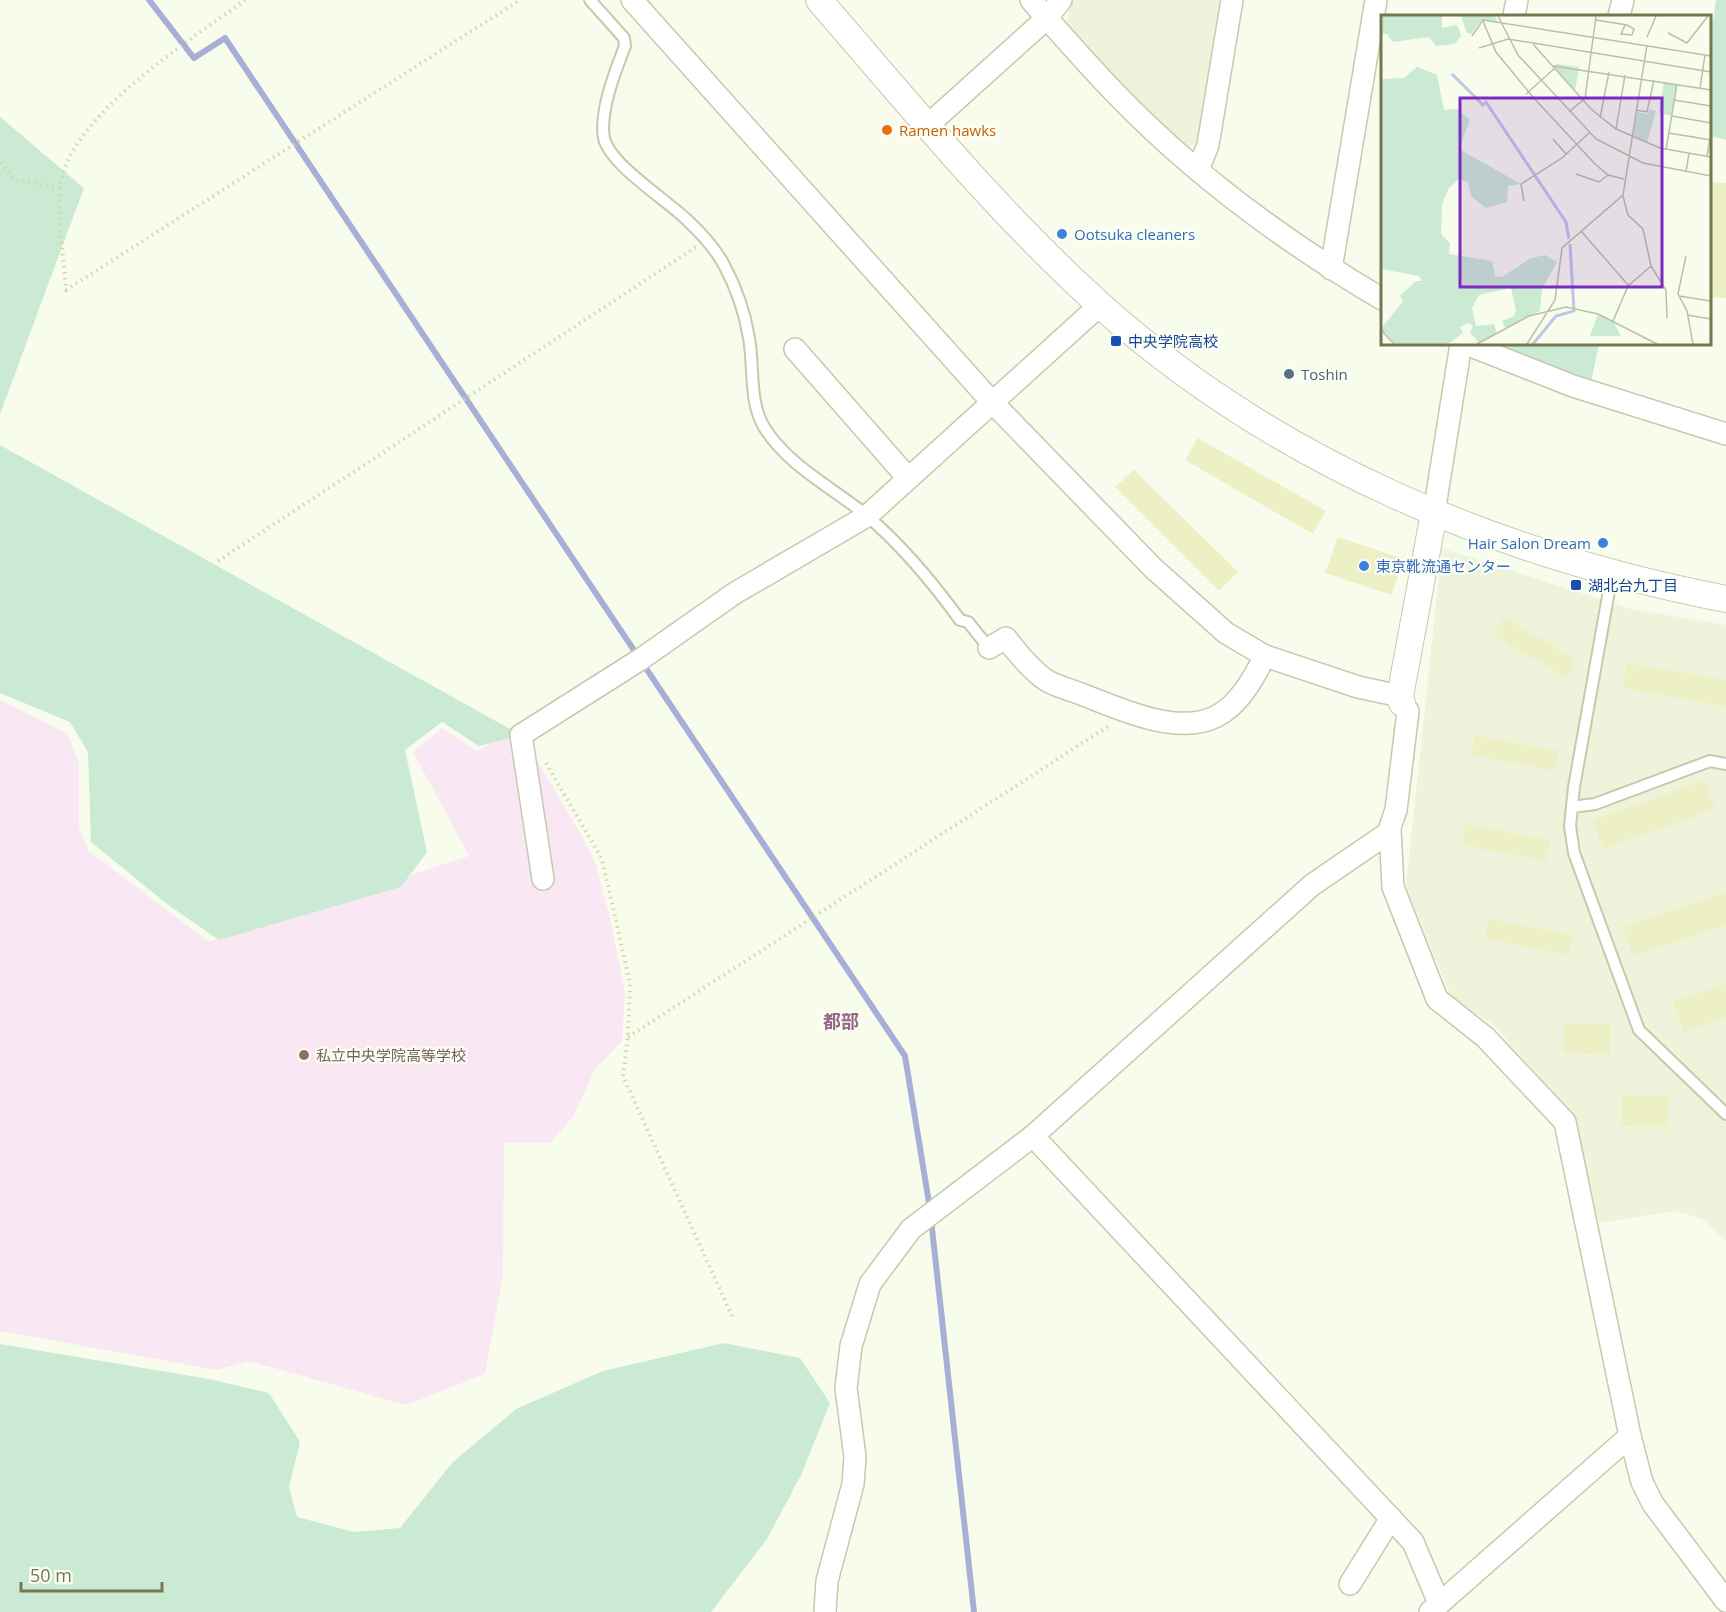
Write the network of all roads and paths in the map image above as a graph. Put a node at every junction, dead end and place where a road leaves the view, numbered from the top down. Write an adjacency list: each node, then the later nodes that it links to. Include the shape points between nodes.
1 (245, 0): 18 (path, via 157,65 93,120 70,153)
2 (520, 0): 18 (path, via 66,290)
3 (590, 0): 19 (lane, via 624,38 625,46 607,102 604,139 621,164)
4 (632, 0): 26 (street)
5 (819, 0): 15 (street)
6 (1031, 0): 14 (street)
7 (1061, 0): 14 (street)
8 (1232, 0): 17 (street, via 1208,145)
9 (1376, 0): 20 (street)
10 (1516, 0): 12 (street)
11 (1623, 0): 13 (street)
12 (1514, 15)
13 (1620, 15)
14 (1047, 18): 15 (street); 17 (street, via 1117,96)
15 (928, 125): 22 (street, via 1011,219)
16 (0, 163): 18 (path, via 16,180)
17 (1198, 170): 20 (street)
18 (60, 188)
19 (707, 240): 30 (lane, via 724,265 740,302 763,426 802,466); 31 (path)
20 (1331, 269): 21 (street)
21 (1381, 298)
22 (1100, 304): 26 (street); 29 (street, via 1157,352 1235,406 1349,473)
23 (1461, 345): 29 (street)
24 (1469, 345): 27 (street, via 1573,386)
25 (795, 349): 28 (street)
26 (991, 401): 28 (street); 35 (street, via 1153,568 1226,633)
27 (1726, 434)
28 (908, 478): 30 (street)
29 (1434, 513): 32 (street, via 1496,538); 36 (street)
30 (867, 516): 34 (lane); 42 (street, via 735,594 521,735)
31 (218, 561)
32 (1612, 574): 33 (street); 40 (lane)
33 (1726, 599)
34 (989, 648): 37 (street, via 1006,638 1045,680)
35 (1265, 656): 36 (street); 37 (street, via 1238,698 1217,716 1187,723)
36 (1401, 700): 41 (street, via 1408,711 1396,810)
37 (1128, 713): 43 (path)
38 (544, 761): 43 (path, via 602,859 630,983)
39 (1726, 764): 40 (lane, via 1710,761 1595,804)
40 (1572, 807): 44 (lane, via 1574,853 1639,1030)
41 (1390, 829): 45 (street, via 1312,885); 47 (street, via 1394,887 1437,999 1485,1037 1565,1122)
42 (543, 879)
43 (628, 1037): 46 (path, via 623,1076)
44 (1726, 1114)
45 (1033, 1136): 48 (street); 52 (street, via 911,1229 870,1284 851,1346 846,1388 855,1457 853,1484 827,1581)
46 (732, 1316)
47 (1630, 1436): 50 (street, via 1642,1482 1653,1504); 51 (street)
48 (1391, 1518): 49 (street); 51 (street, via 1413,1542)
49 (1350, 1584)
50 (1726, 1600)
51 (1434, 1608)
52 (825, 1612)

